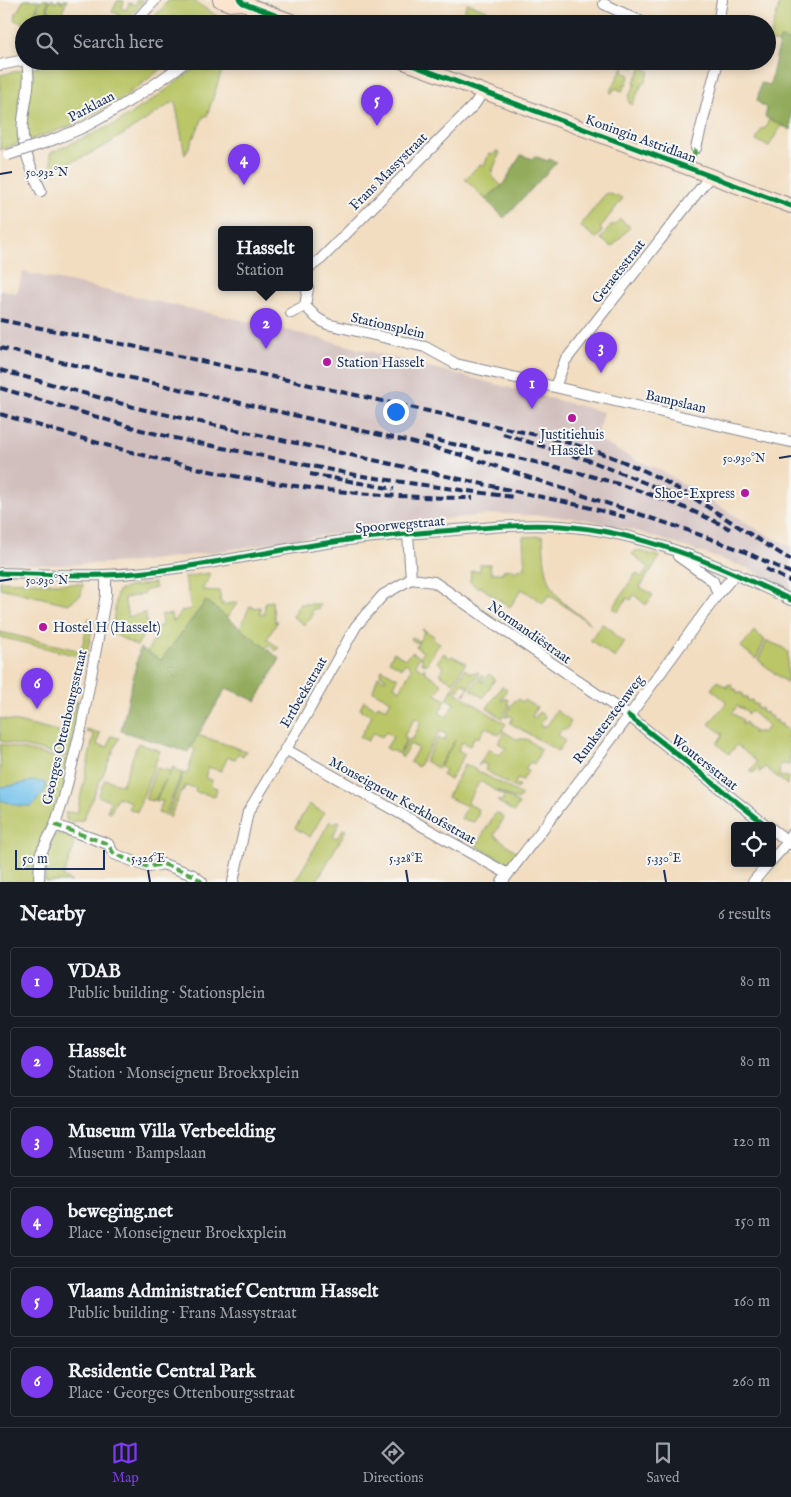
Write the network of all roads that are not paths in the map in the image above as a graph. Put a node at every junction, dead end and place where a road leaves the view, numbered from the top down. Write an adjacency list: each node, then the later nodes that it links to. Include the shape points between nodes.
1 (155, 0): 6 (street)
2 (220, 0): 4 (main road, via 230,4)
3 (722, 0): 9 (street)
4 (246, 3): 7 (main road)
5 (604, 4): 8 (street)
6 (141, 15)
7 (276, 15)
8 (627, 15)
9 (720, 15)
10 (15, 63): 11 (street)
11 (0, 65)
12 (28, 70): 20 (street, via 23,142)
13 (175, 70): 18 (street, Parklaan, bridge, via 85,127)
14 (425, 70): 16 (main road, Koningin Astridlaan)
15 (716, 70): 17 (street)
16 (483, 92): 19 (main road, Koningin Astridlaan); 22 (street, Frans Massystraat, via 474,105)
17 (696, 148)
18 (4, 156)
19 (711, 175): 21 (main road, Koningin Astridlaan); 26 (street, Geraetsstraat, via 565,361)
20 (41, 191)
21 (791, 206)
22 (313, 265)
23 (308, 291): 24 (street)
24 (305, 306): 25 (street); 26 (street, Stationsplein, via 327,324 425,347 456,364)
25 (291, 313)
26 (555, 387): 27 (street, Bampslaan)
27 (791, 442)
28 (408, 534): 29 (street, Spoorwegstraat, via 506,526 561,526 632,538); 32 (street, Spoorwegstraat); 33 (street)
29 (670, 550): 31 (street, Spoorwegstraat); 34 (street, via 713,581)
30 (0, 573): 32 (street, Spoorwegstraat)
31 (736, 573): 34 (street, Runkstersteenweg); 35 (street, Spoorwegstraat)
32 (106, 575): 39 (street, Georges Ottenbourgsstraat, via 106,595 82,724)
33 (412, 579): 36 (street, Normandiëstraat, via 434,582); 37 (street, Ertbeekstraat, via 383,595 356,626)
34 (718, 594): 36 (street, Runkstersteenweg)
35 (791, 600)
36 (629, 716): 38 (street, Woutersstraat); 44 (street, Runkstersteenweg)
37 (285, 750): 44 (street, Monseigneur Kerkhofsstraat); 47 (street, Ertbeekstraat, via 248,812)
38 (763, 822)
39 (55, 825): 45 (street, Georges Ottenbourgsstraat, via 40,855); 46 (street, via 108,844 114,854 148,867 163,864)
40 (776, 832): 41 (street)
41 (790, 840): 42 (street)
42 (776, 856)
43 (766, 867): 48 (street)
44 (505, 878)
45 (40, 882)
46 (202, 882)
47 (233, 882)
48 (753, 882)

